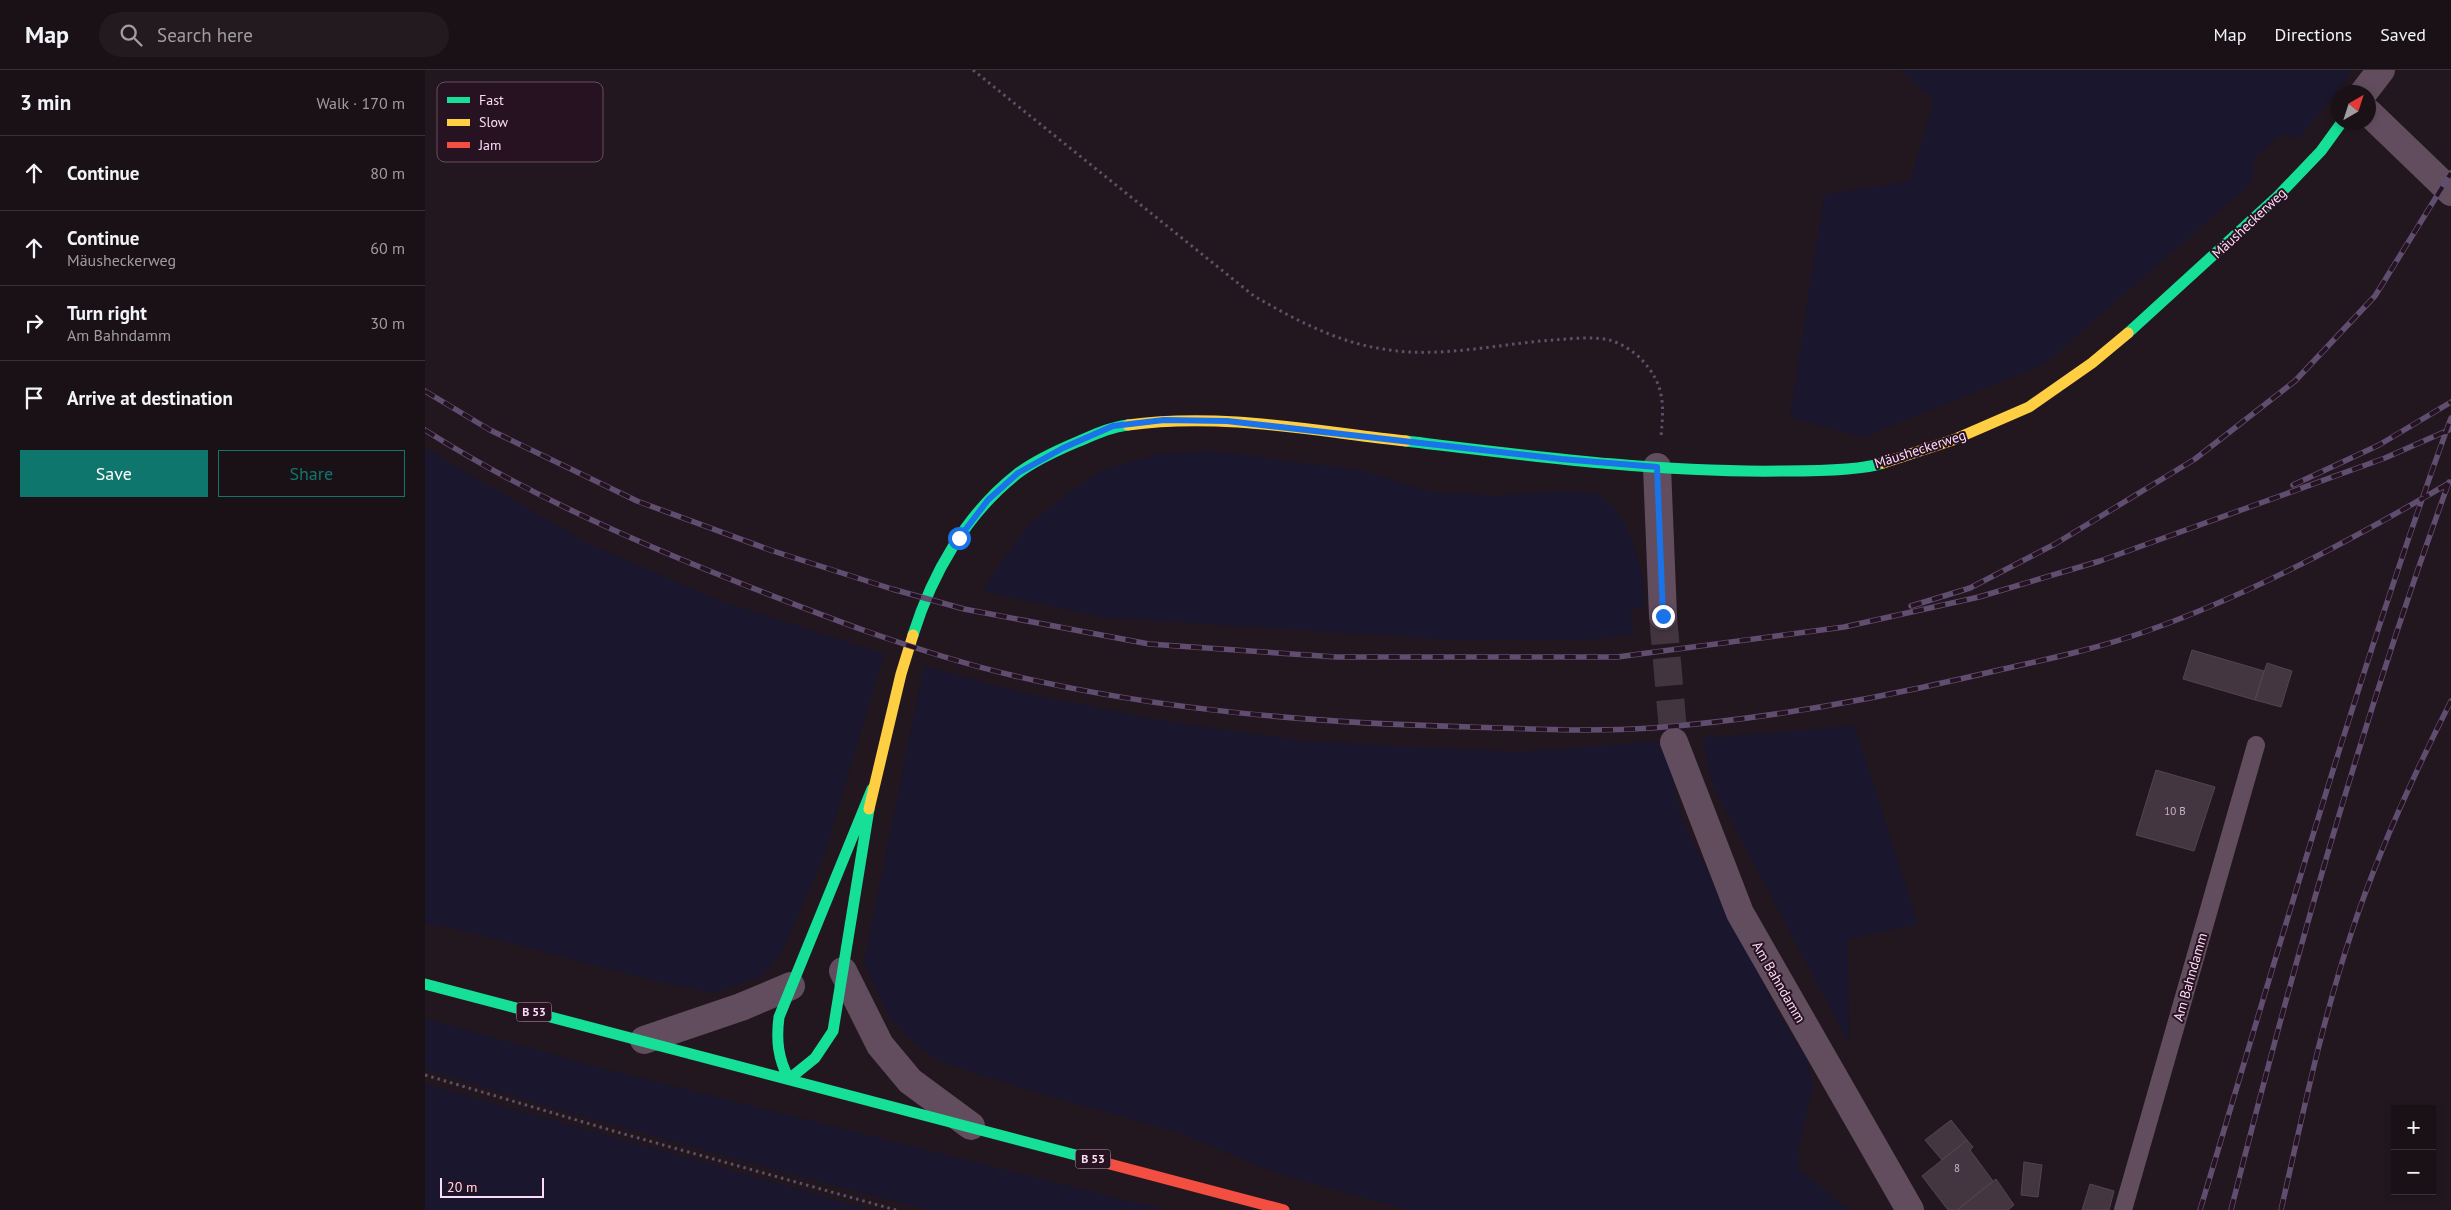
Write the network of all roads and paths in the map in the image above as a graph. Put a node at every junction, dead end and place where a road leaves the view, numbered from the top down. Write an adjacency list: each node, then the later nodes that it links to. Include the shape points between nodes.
1 (973, 70): 7 (path, via 1253,296 1313,327 1358,343 1414,352 1577,338 1610,340 1624,346 1636,354 1658,380 1663,413)
2 (2381, 70): 3 (street)
3 (2369, 85)
4 (2376, 121): 6 (street)
5 (2336, 130): 7 (street, Mäusheckerweg, via 2278,196 2149,316 2092,363 2029,407 1953,440 1877,466 1742,472)
6 (2451, 192)
7 (1657, 467): 8 (street); 11 (street, Mäusheckerweg, via 1227,421 1164,420 1113,426 1018,473 988,500 959,538 936,575 918,619)
8 (1663, 616)
9 (1674, 742): 21 (street, Am Bahndamm, via 1740,913)
10 (2256, 744): 22 (lane, Am Bahndamm)
11 (872, 789): 12 (street); 14 (street)
12 (843, 971): 17 (street, via 833,1031 814,1062); 18 (street, via 880,1045 910,1082)
13 (425, 984): 15 (street, B 53)
14 (791, 986): 15 (street); 17 (street, via 779,1017 777,1037 781,1067)
15 (644, 1040): 17 (street, B 53)
16 (425, 1075): 19 (path)
17 (789, 1079): 18 (street, B 53)
18 (971, 1126): 20 (street, B 53)
19 (895, 1210)
20 (1284, 1210)
21 (1910, 1210)
22 (2123, 1210)

